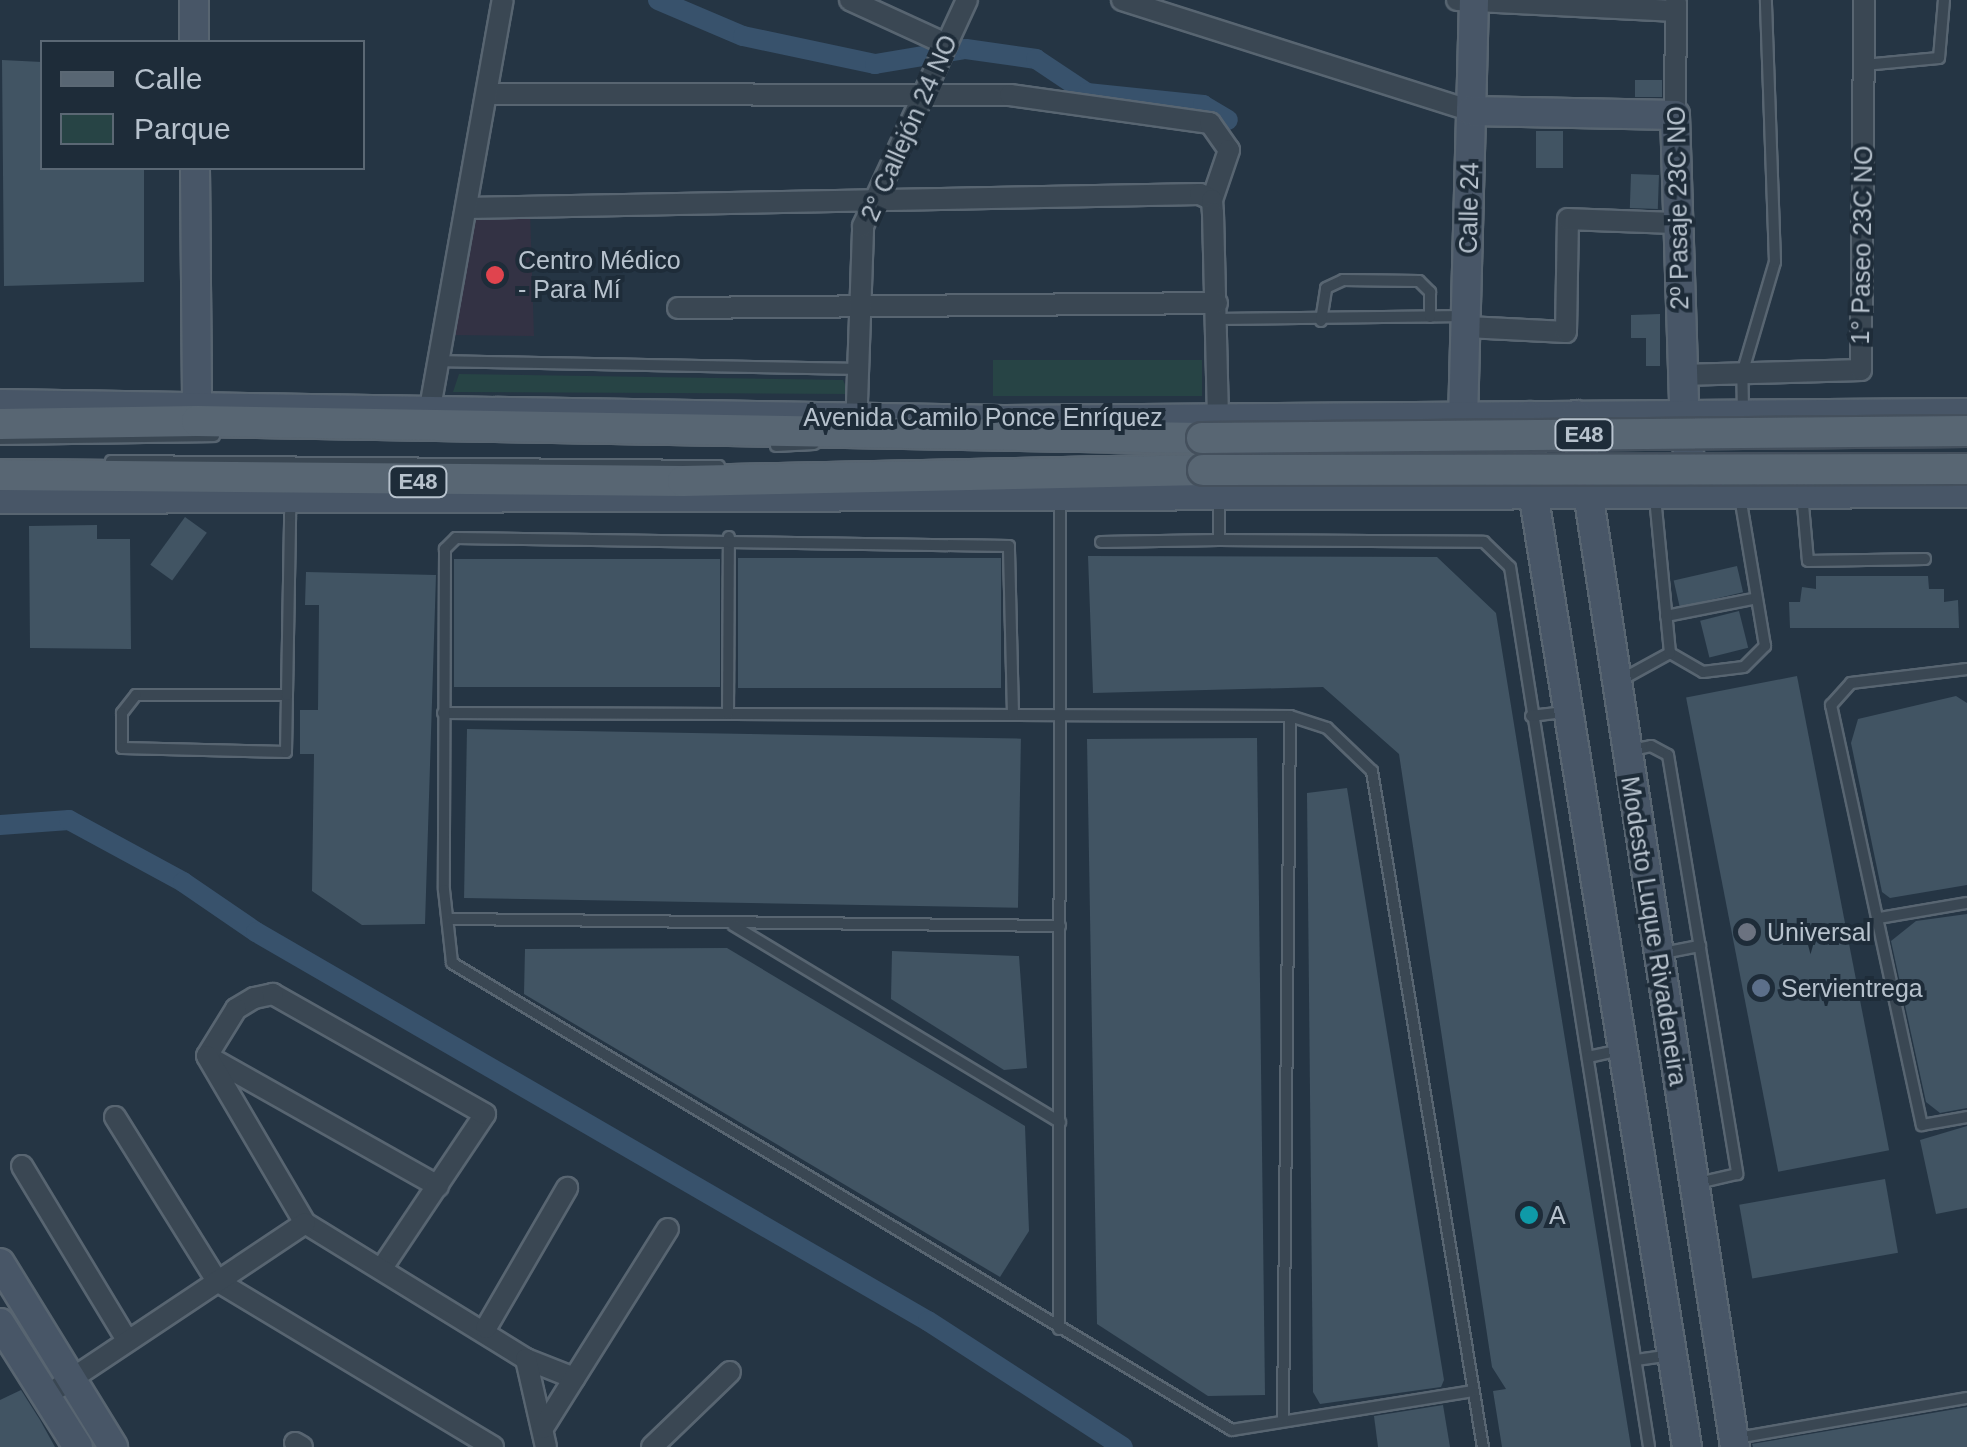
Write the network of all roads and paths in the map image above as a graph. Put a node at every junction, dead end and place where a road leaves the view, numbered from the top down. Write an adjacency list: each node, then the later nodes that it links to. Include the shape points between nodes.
1 (194, 0): 11 (main road)
2 (503, 0): 14 (street)
3 (850, 0): 12 (street)
4 (967, 0): 12 (street, 2° Callejón 24 NO)
5 (1122, 0): 16 (street)
6 (1766, 0): 31 (lane, via 1775,262)
7 (1864, 0): 13 (street, 1° Paseo 23C NO)
8 (1944, 0): 13 (lane, via 1938,58)
9 (1468, 2): 10 (street); 16 (main road, Calle 24)
10 (1676, 6): 17 (street, 2º Pasaje 23C NO)
11 (194, 40)
12 (946, 44): 15 (street, 2° Callejón 24 NO)
13 (1864, 65): 31 (street, 1° Paseo 23C NO, via 1860,370)
14 (487, 94): 15 (street); 21 (street)
15 (921, 98): 19 (street, via 1010,96 1210,123 1229,150); 20 (street, 2° Callejón 24 NO)
16 (1470, 111): 17 (main road); 28 (main road, Calle 24)
17 (1675, 115): 22 (main road, 2º Pasaje 23C NO)
18 (195, 170): 43 (main road)
19 (1212, 200): 20 (street, via 1200,194); 25 (street)
20 (873, 201): 21 (street); 23 (street, 2° Callejón 24 NO, via 863,226)
21 (466, 208): 29 (street)
22 (1678, 223): 28 (street, via 1568,219 1566,332); 32 (main road, 2º Pasaje 23C NO)
23 (857, 306): 24 (street); 25 (street); 30 (street, 2° Callejón 24 NO)
24 (678, 308)
25 (1217, 311): 27 (lane); 42 (street)
26 (1430, 317): 27 (lane); 27 (lane, via 1430,292 1419,282 1343,280 1326,288); 28 (lane)
27 (1320, 321)
28 (1467, 322): 41 (main road, Calle 24)
29 (438, 360): 30 (lane); 34 (street)
30 (856, 368): 48 (street, 2° Callejón 24 NO)
31 (1742, 374): 32 (street, 1° Paseo 23C NO); 36 (lane)
32 (1682, 375): 40 (main road, 2º Pasaje 23C NO)
33 (0, 404): 43 (main road, Avenida Camilo Ponce Enríquez / E48)
34 (430, 408): 37 (main road, Avenida Camilo Ponce Enríquez / E48); 43 (main road, Avenida Camilo Ponce Enríquez / E48); 46 (main road); 47 (main road)
35 (1967, 412): 36 (main road, Avenida Camilo Ponce Enríquez / E48)
36 (1743, 414): 40 (main road, Avenida Camilo Ponce Enríquez / E48)
37 (802, 416): 48 (main road)
38 (1528, 416): 39 (main road, Avenida Camilo Ponce Enríquez / E48); 41 (main road, Avenida Camilo Ponce Enríquez / E48); 67 (main road, Modesto Luque Rivadeneira)
39 (1576, 416): 40 (main road, Avenida Camilo Ponce Enríquez / E48); 60 (main road, Modesto Luque Rivadeneira)
40 (1689, 416): 59 (main road, 2º Pasaje 23C NO, via 1692,465 1715,486)
41 (1463, 417): 42 (main road, Avenida Camilo Ponce Enríquez / E48); 66 (main road, via 1496,440 1500,458 1485,491)
42 (1218, 418): 44 (main road, Avenida Camilo Ponce Enríquez / E48)
43 (197, 420): 45 (main road, Avenida Camilo Ponce Enríquez / E48); 46 (main road, Avenida Camilo Ponce Enríquez / E48); 48 (lane, Avenida Camilo Ponce Enríquez, via 800,446); 50 (lane, Avenida Camilo Ponce Enríquez)
44 (1003, 420): 48 (main road)
45 (0, 424)
46 (400, 425): 47 (main road, Avenida Camilo Ponce Enríquez / E48)
47 (468, 427): 48 (main road, Avenida Camilo Ponce Enríquez / E48)
48 (856, 427): 49 (main road, Avenida Camilo Ponce Enríquez / E48, bridge, via 889,438)
49 (1967, 431)
50 (0, 439)
51 (0, 460): 54 (lane, Avenida Camilo Ponce Enríquez, via 778,466)
52 (1967, 470): 54 (main road, Avenida Camilo Ponce Enríquez / E48, bridge)
53 (0, 475): 55 (main road, Avenida Camilo Ponce Enríquez / E48)
54 (836, 480): 56 (main road, Avenida Camilo Ponce Enríquez / E48); 63 (main road)
55 (683, 481): 56 (main road, Avenida Camilo Ponce Enríquez / E48); 62 (main road)
56 (764, 481): 62 (main road)
57 (1967, 493): 58 (main road, E48)
58 (1802, 494): 59 (main road, E48); 73 (lane, via 1808,561)
59 (1740, 495): 68 (main road, E48); 74 (lane)
60 (1586, 497): 67 (main road, E48); 68 (main road, E48); 78 (main road, Modesto Luque Rivadeneira)
61 (291, 498): 62 (main road, E48); 69 (main road, E48); 79 (lane)
62 (728, 498): 63 (main road, E48)
63 (954, 498): 64 (main road, E48)
64 (1060, 498): 65 (main road, E48); 84 (lane)
65 (1219, 498): 66 (main road, E48); 71 (lane)
66 (1468, 498): 67 (main road, E48)
67 (1534, 498): 80 (main road, Modesto Luque Rivadeneira)
68 (1654, 498): 75 (lane)
69 (0, 499)
70 (729, 537): 81 (lane, via 449,541); 82 (lane); 83 (lane, via 1010,546)
71 (1219, 540): 72 (lane); 86 (lane, via 1484,542 1510,567)
72 (1101, 542)
73 (1925, 558)
74 (1753, 599): 75 (lane); 76 (lane, via 1764,631 1759,659 1703,672)
75 (1666, 616): 76 (lane)
76 (1670, 653): 78 (lane)
77 (1967, 670): 89 (lane, via 1851,684 1831,705)
78 (1615, 683): 87 (main road, Modesto Luque Rivadeneira)
79 (287, 695): 79 (lane, via 136,695 122,713 122,748 286,752)
80 (1568, 711): 86 (lane); 95 (main road, Modesto Luque Rivadeneira)
81 (444, 713): 82 (lane); 90 (lane, via 444,890)
82 (728, 714): 83 (lane)
83 (1013, 714): 84 (lane)
84 (1060, 714): 85 (lane); 92 (lane)
85 (1290, 716): 121 (lane, via 1327,728 1372,770); 124 (lane)
86 (1532, 716): 97 (lane)
87 (1626, 752): 93 (lane, via 1652,746 1668,755); 94 (main road, Modesto Luque Rivadeneira)
88 (1967, 903): 89 (lane)
89 (1879, 918): 99 (lane, via 1922,1126)
90 (452, 919): 91 (lane); 113 (lane, via 452,964)
91 (732, 924): 92 (lane); 100 (lane)
92 (1060, 926): 100 (lane)
93 (1700, 946): 94 (lane); 102 (lane, via 1737,1174)
94 (1658, 954): 102 (main road, Modesto Luque Rivadeneira)
95 (1623, 1050): 97 (lane); 115 (main road, Modesto Luque Rivadeneira)
96 (207, 1056): 103 (street); 103 (street, via 236,1010 274,994 486,1114); 105 (street)
97 (1588, 1057): 117 (lane)
98 (115, 1117): 109 (street)
99 (1967, 1117)
100 (1060, 1122): 113 (lane)
101 (22, 1166): 114 (street)
102 (1694, 1184): 127 (main road, Modesto Luque Rivadeneira)
103 (438, 1186): 108 (street)
104 (568, 1188): 112 (street)
105 (305, 1223): 108 (street); 109 (street)
106 (668, 1229): 120 (street)
107 (0, 1263): 110 (main road)
108 (382, 1268): 112 (street)
109 (218, 1281): 114 (street); 130 (street)
110 (29, 1309): 111 (lane); 119 (main road)
111 (0, 1325): 122 (main road)
112 (486, 1328): 116 (street)
113 (1059, 1330): 124 (lane, via 1232,1430)
114 (127, 1340): 119 (street)
115 (1672, 1354): 117 (lane); 134 (main road, Modesto Luque Rivadeneira)
116 (526, 1359): 120 (street); 126 (street)
117 (1636, 1360): 133 (lane)
118 (730, 1372): 131 (street)
119 (73, 1377): 122 (street); 129 (main road)
120 (574, 1378): 126 (street)
121 (1474, 1391): 124 (lane); 132 (lane)
122 (46, 1396): 128 (main road)
123 (1967, 1398): 125 (lane)
124 (1284, 1420)
125 (1770, 1431): 127 (lane); 135 (lane)
126 (544, 1438)
127 (1734, 1443)
128 (78, 1447)
129 (113, 1447)
130 (494, 1447)
131 (652, 1447)
132 (1484, 1447)
133 (1649, 1447)
134 (1688, 1447)
135 (1772, 1447)

